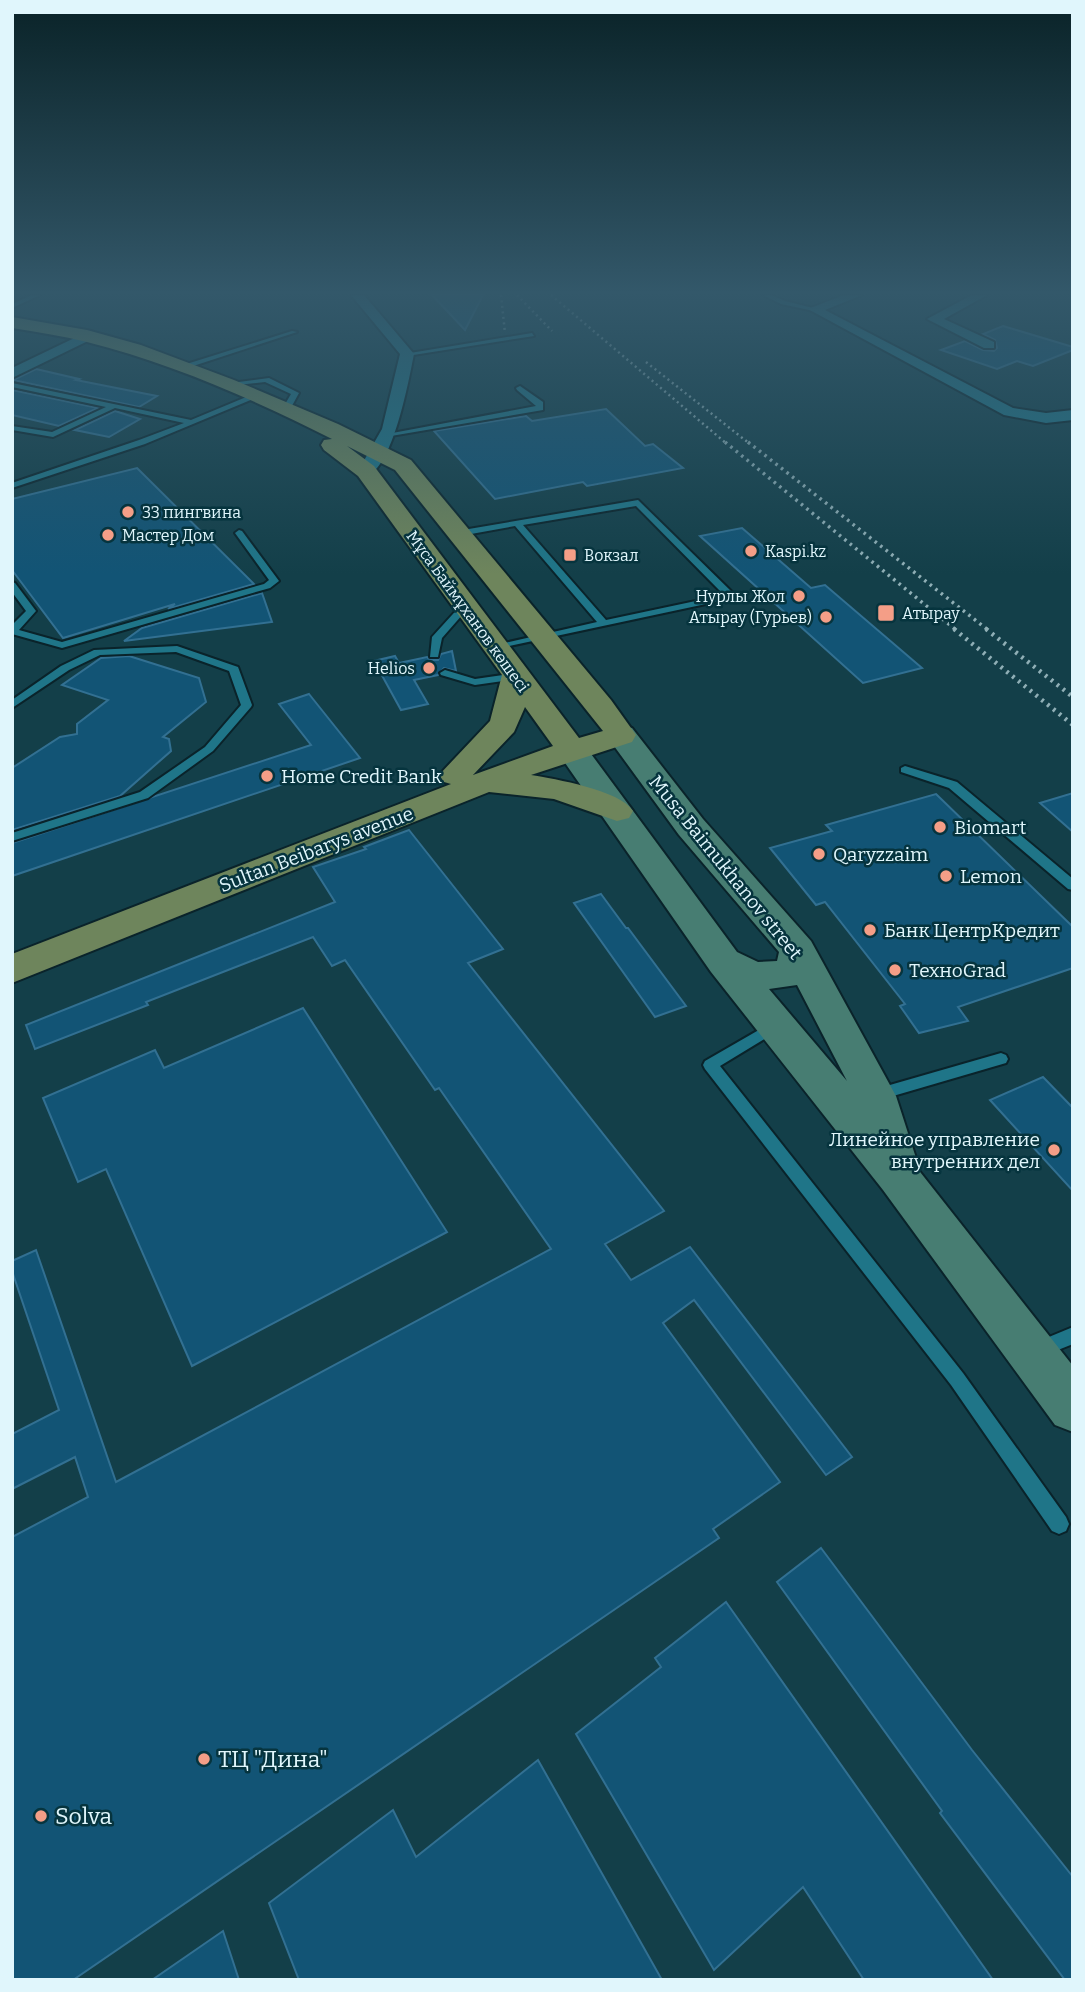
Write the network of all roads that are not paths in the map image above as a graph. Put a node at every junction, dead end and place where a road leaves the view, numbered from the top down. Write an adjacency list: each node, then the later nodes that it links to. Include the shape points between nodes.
1 (27, 388): 8 (lane)
2 (235, 388): 7 (main road, Musa Baimukhanov street)
3 (283, 388): 9 (lane, via 295,393)
4 (400, 388): 13 (street)
5 (520, 388): 13 (lane, via 540,408)
6 (963, 388): 10 (street, via 1009,412 1046,418)
7 (254, 397): 9 (main road, Musa Baimukhanov street); 11 (lane)
8 (116, 405): 11 (lane); 12 (lane, via 53,435)
9 (285, 411): 14 (main road, Musa Baimukhanov street); 15 (main road, Musa Baimukhanov street)
10 (1073, 415)
11 (194, 422): 17 (lane)
12 (12, 428)
13 (390, 431): 14 (street); 15 (street); 16 (street)
14 (345, 437): 15 (main road, Musa Baimukhanov street)
15 (371, 461): 16 (main road, Musa Baimukhanov street); 22 (main road, Мұса Баймұханов көшесі)
16 (403, 465): 20 (main road, Musa Baimukhanov street)
17 (12, 486)
18 (517, 523): 20 (lane); 23 (lane); 23 (lane, via 638,503 731,596)
19 (239, 533): 21 (lane, via 274,581 267,586 62,645 12,631 31,611)
20 (460, 533): 24 (main road, Musa Baimukhanov street)
21 (12, 585)
22 (465, 606): 25 (main road, Мұса Баймұханов көшесі); 26 (lane, via 437,637)
23 (604, 624): 24 (lane)
24 (545, 638): 25 (lane); 30 (main road, Musa Baimukhanov street)
25 (495, 648): 28 (main road, Мұса Баймұханов көшесі)
26 (433, 655)
27 (445, 673): 28 (lane, via 475,682)
28 (516, 676): 31 (main road, Мұса Баймұханов көшесі); 33 (main road, via 509,715)
29 (12, 705): 35 (lane, via 65,667 98,653 177,649 234,669 247,705 209,749 144,794)
30 (615, 728): 31 (main road, Sultan Beibarys avenue); 38 (main road, Musa Baimukhanov street, via 691,827)
31 (567, 743): 33 (main road, Sultan Beibarys avenue); 34 (main road)
32 (905, 769): 36 (lane, via 953,785)
33 (465, 780): 34 (main road, via 549,786); 37 (main road, Sultan Beibarys avenue); 40 (main road, Sultan Beibarys avenue)
34 (617, 811): 39 (main road)
35 (12, 837)
36 (1073, 886)
37 (12, 944)
38 (798, 950): 39 (main road, via 795,966 779,976 754,976); 43 (main road, Musa Baimukhanov street)
39 (724, 962): 41 (main road)
40 (12, 969)
41 (778, 1024): 44 (main road); 48 (lane, via 710,1065 957,1379)
42 (1001, 1059): 43 (lane)
43 (875, 1096): 44 (main road, Musa Baimukhanov street)
44 (899, 1177): 46 (main road)
45 (1073, 1335): 46 (lane)
46 (1031, 1353): 47 (main road)
47 (1073, 1407)
48 (1059, 1524)

